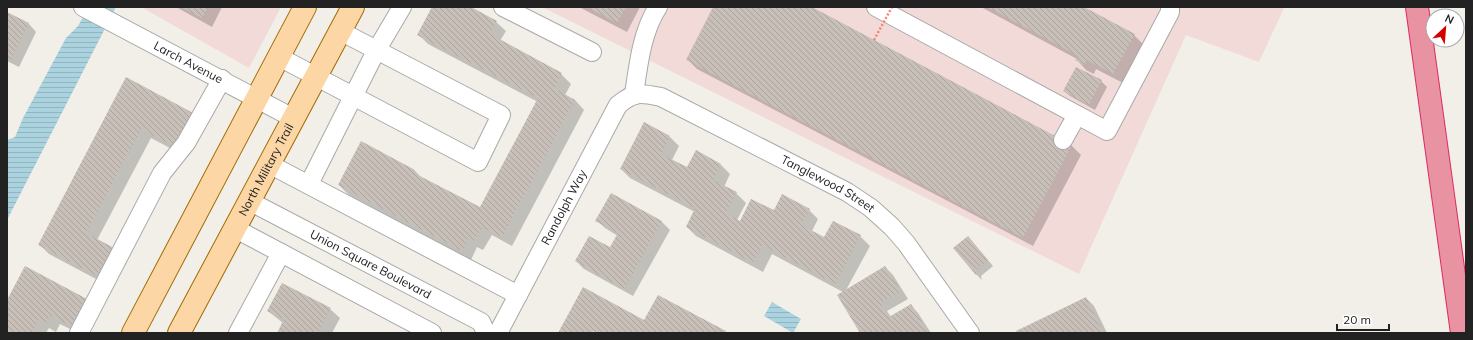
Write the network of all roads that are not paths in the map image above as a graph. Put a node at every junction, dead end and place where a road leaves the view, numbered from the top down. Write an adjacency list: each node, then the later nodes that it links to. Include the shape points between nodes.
1 (83, 7): 15 (street, Larch Avenue)
2 (306, 7): 13 (main road)
3 (353, 7): 10 (main road, North Military Trail)
4 (402, 7): 11 (street)
5 (504, 7): 12 (street)
6 (658, 7): 16 (street, via 652,17 639,63)
7 (876, 7): 19 (street)
8 (1170, 7): 19 (street, via 1170,12 1107,132)
9 (1417, 7): 36 (highway)
10 (340, 31): 11 (street); 14 (main road, North Military Trail)
11 (376, 51): 17 (street); 17 (street, via 501,115 478,162)
12 (592, 52)
13 (279, 57): 14 (street); 18 (main road)
14 (315, 76): 17 (street); 20 (main road, North Military Trail)
15 (222, 80): 18 (street, Larch Avenue); 28 (street, via 186,143 162,173)
16 (637, 94): 27 (street, Randolph Way, via 628,96 618,105); 35 (street, Tanglewood Street, via 661,97 847,192 871,208 906,242)
17 (354, 97): 23 (street)
18 (257, 98): 20 (street, Larch Avenue); 29 (main road)
19 (1077, 115): 21 (street)
20 (293, 118): 22 (main road, North Military Trail)
21 (1064, 140)
22 (269, 164): 23 (street); 24 (main road, North Military Trail)
23 (309, 184): 27 (street)
24 (249, 201): 25 (main road, North Military Trail); 33 (street, Union Square Boulevard, via 481,322)
25 (234, 228): 26 (street); 30 (main road, North Military Trail)
26 (281, 253): 31 (street); 32 (street)
27 (518, 295): 34 (street, Randolph Way)
28 (79, 333)
29 (133, 333)
30 (179, 333)
31 (238, 333)
32 (432, 333)
33 (486, 333)
34 (498, 333)
35 (970, 333)
36 (1462, 333)

